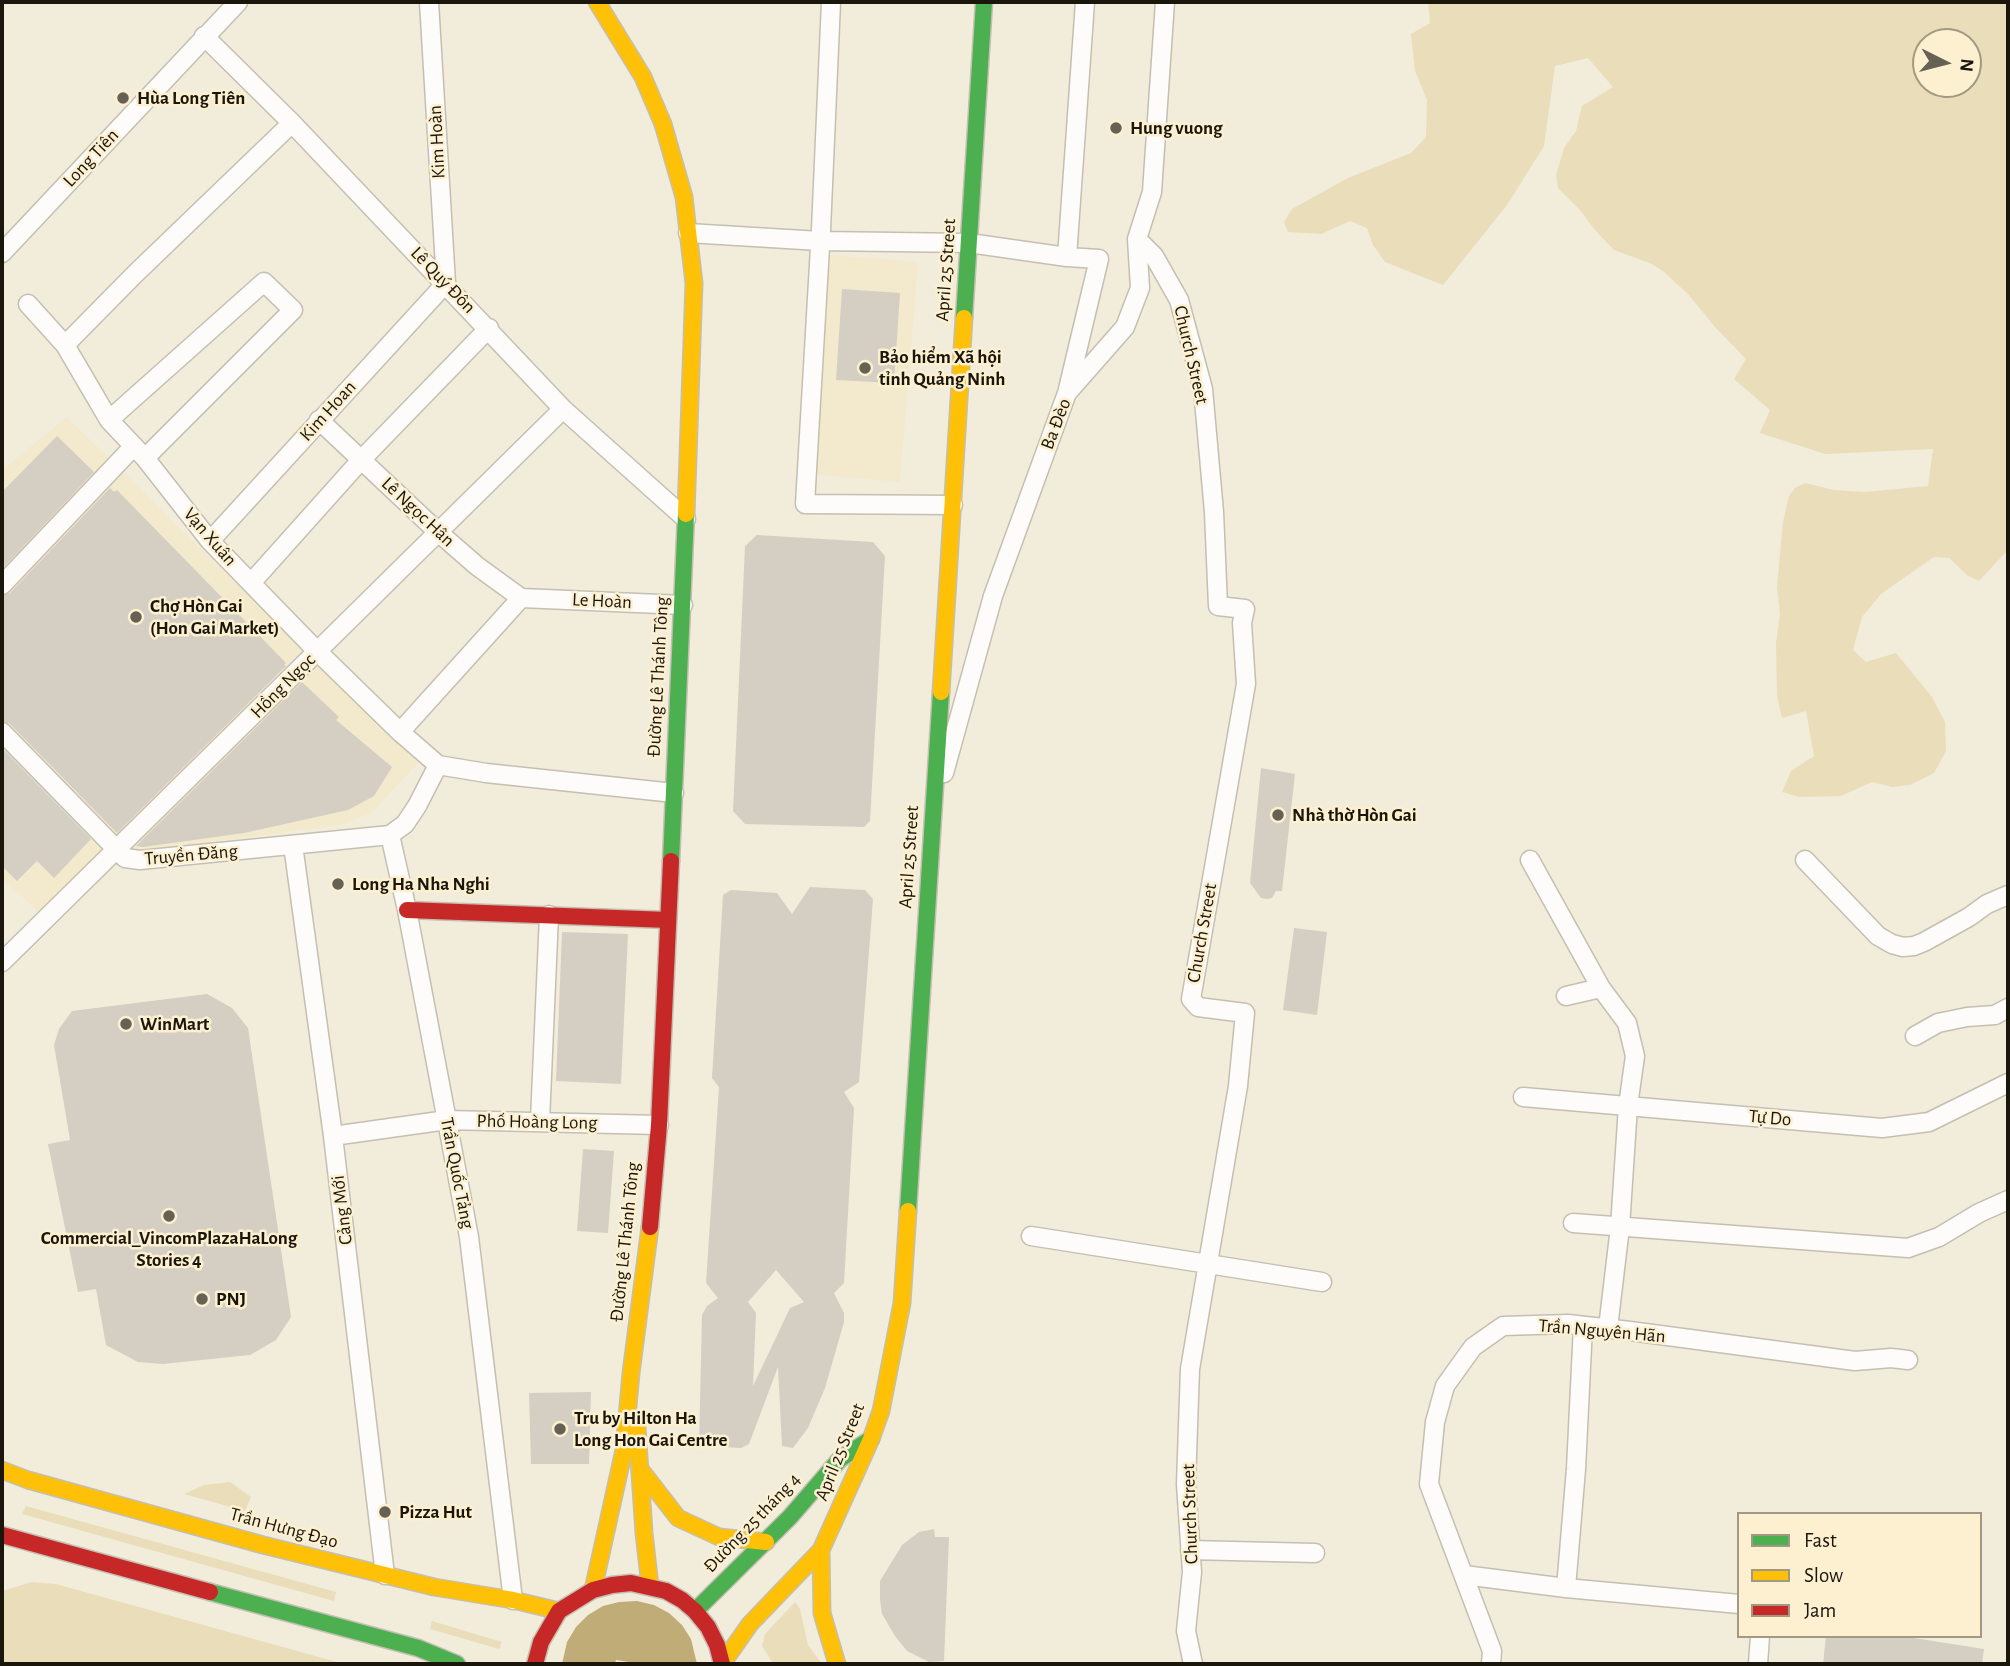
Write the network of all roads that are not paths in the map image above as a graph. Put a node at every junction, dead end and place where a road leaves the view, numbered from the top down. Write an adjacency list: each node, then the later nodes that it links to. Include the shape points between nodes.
1 (238, 2): 8 (street, Long Tiên)
2 (429, 2): 16 (street, Kim Hoàn)
3 (831, 2): 12 (street)
4 (984, 2): 13 (street, April 25 Street)
5 (1085, 2): 15 (street)
6 (1165, 2): 11 (street, Ba Đèo, via 1152,192)
7 (600, 4): 10 (street, Đường Lê Thánh Tông, via 643,77 663,124 684,197)
8 (204, 36): 9 (street, Lê Quý Đôn); 14 (street, Long Tiên)
9 (292, 123): 16 (street, Lê Quý Đôn); 19 (street)
10 (688, 233): 12 (street); 27 (street, Đường Lê Thánh Tông, via 694,283)
11 (1137, 239): 20 (street, Ba Đèo, via 1140,288 1125,327); 65 (street, Church Street, via 1154,256 1179,300 1203,389 1218,606 1245,609 1246,684 1191,999 1198,1007 1245,1013 1238,1086)
12 (820, 241): 13 (street); 26 (street, via 805,504)
13 (969, 243): 15 (street); 26 (street, April 25 Street)
14 (2, 253)
15 (1067, 257): 20 (street, via 1099,259)
16 (446, 283): 18 (street, Lê Quý Đôn); 23 (street, Kim Hoan)
17 (28, 304): 19 (street, Vạn Xuân)
18 (489, 328): 21 (street, Lê Quý Đôn); 25 (street)
19 (65, 345): 22 (street, Vạn Xuân)
20 (1067, 393): 39 (street, Ba Đèo, via 993,596)
21 (563, 409): 27 (street, Lê Quý Đôn); 28 (street, Hồng Ngọc)
22 (109, 420): 24 (street, Vạn Xuân); 24 (street, via 264,282 293,310)
23 (319, 421): 25 (street, Lê Ngọc Hân); 29 (street, Kim Hoan)
24 (140, 452): 29 (street, Vạn Xuân); 31 (street)
25 (361, 460): 28 (street, Lê Ngọc Hân); 30 (street)
26 (953, 505): 39 (street, April 25 Street)
27 (686, 519): 33 (street, Đường Lê Thánh Tông)
28 (438, 532): 32 (street, Lê Ngọc Hân); 34 (street, Hồng Ngọc)
29 (210, 541): 30 (street, Vạn Xuân)
30 (251, 583): 34 (street, Vạn Xuân)
31 (2, 585)
32 (521, 598): 33 (street, Le Hoàn); 35 (street)
33 (683, 605): 38 (street, Đường Lê Thánh Tông)
34 (317, 652): 35 (street, Vạn Xuân); 42 (street, Hồng Ngọc)
35 (400, 732): 37 (street, Vạn Xuân)
36 (2, 733): 42 (street, Truyền Đăng)
37 (438, 765): 38 (street); 40 (street, via 405,824)
38 (674, 793): 48 (street, Đường Lê Thánh Tông)
39 (933, 813): 71 (street, April 25 Street, via 902,1303 881,1411)
40 (390, 835): 41 (street, Truyền Đăng); 46 (street, Trần Quốc Tảng)
41 (293, 845): 42 (street, Truyền Đăng, via 140,860 125,858); 60 (street, Cảng Mới)
42 (117, 849): 49 (street, Hồng Ngọc)
43 (1530, 860): 50 (street)
44 (1805, 860): 45 (street, via 1878,936 1903,947 1924,942)
45 (2008, 895)
46 (407, 909): 47 (street); 57 (street, Trần Quốc Tảng)
47 (549, 915): 48 (street); 58 (street)
48 (668, 919): 59 (street, Đường Lê Thánh Tông)
49 (2, 962)
50 (1601, 988): 51 (street); 56 (street, via 1627,1023 1635,1056)
51 (1566, 996)
52 (2008, 1008): 53 (street, via 1995,1015 1938,1023)
53 (1915, 1036)
54 (2008, 1083): 56 (street, Tự Do, via 1928,1122 1882,1128)
55 (1523, 1097): 56 (street, Tự Do)
56 (1628, 1106): 63 (street)
57 (447, 1120): 58 (street, Phố Hoàng Long); 60 (street, Phố Hoàng Long); 84 (street, Trần Quốc Tảng, via 469,1237)
58 (540, 1121): 59 (street, Phố Hoàng Long)
59 (659, 1125): 70 (street, Đường Lê Thánh Tông)
60 (333, 1136): 80 (street, Cảng Mới)
61 (2008, 1200): 63 (street, via 1908,1248)
62 (1573, 1223): 63 (street)
63 (1620, 1227): 68 (street)
64 (1031, 1236): 65 (street)
65 (1208, 1263): 66 (street); 77 (street, Church Street, via 1190,1369 1186,1484)
66 (1322, 1282)
67 (1583, 1326): 68 (street, Trần Nguyên Hãn); 79 (street, Trần Nguyên Hãn, via 1503,1326 1473,1347 1445,1387 1435,1422 1429,1484); 82 (street)
68 (1608, 1328): 69 (street, Trần Nguyên Hãn, via 1855,1361)
69 (1908, 1360)
70 (631, 1373): 72 (street, Đường Lê Thánh Tông); 83 (street, Đường Lê Thánh Tông, via 624,1450)
71 (871, 1439): 75 (street, Đường 25 tháng 4, via 840,1458); 76 (street, April 25 Street)
72 (640, 1469): 75 (street, via 677,1518 719,1537); 81 (street, Đường Lê Thánh Tông)
73 (2, 1470): 80 (street, Trần Hưng Đạo)
74 (2, 1535): 89 (street, via 418,1648)
75 (766, 1542): 87 (street, Đường 25 tháng 4)
76 (821, 1550): 91 (street, April 25 Street, via 750,1624); 92 (street, via 822,1613)
77 (1190, 1550): 78 (street); 93 (street, Church Street, via 1186,1632)
78 (1315, 1553)
79 (1464, 1575): 82 (street); 94 (street, Trần Nguyên Hãn, via 1492,1651)
80 (385, 1576): 84 (street, Trần Hưng Đạo)
81 (650, 1586): 83 (street, via 631,1583); 87 (street)
82 (1566, 1588): 85 (street)
83 (593, 1590): 86 (street)
84 (513, 1600): 86 (street, Trần Hưng Đạo)
85 (1737, 1604)
86 (559, 1611): 90 (street, via 541,1642)
87 (695, 1611): 91 (street, via 708,1627)
88 (1760, 1638): 95 (street)
89 (457, 1664)
90 (535, 1664)
91 (722, 1664)
92 (837, 1664)
93 (1194, 1664)
94 (1492, 1664)
95 (1758, 1664)

